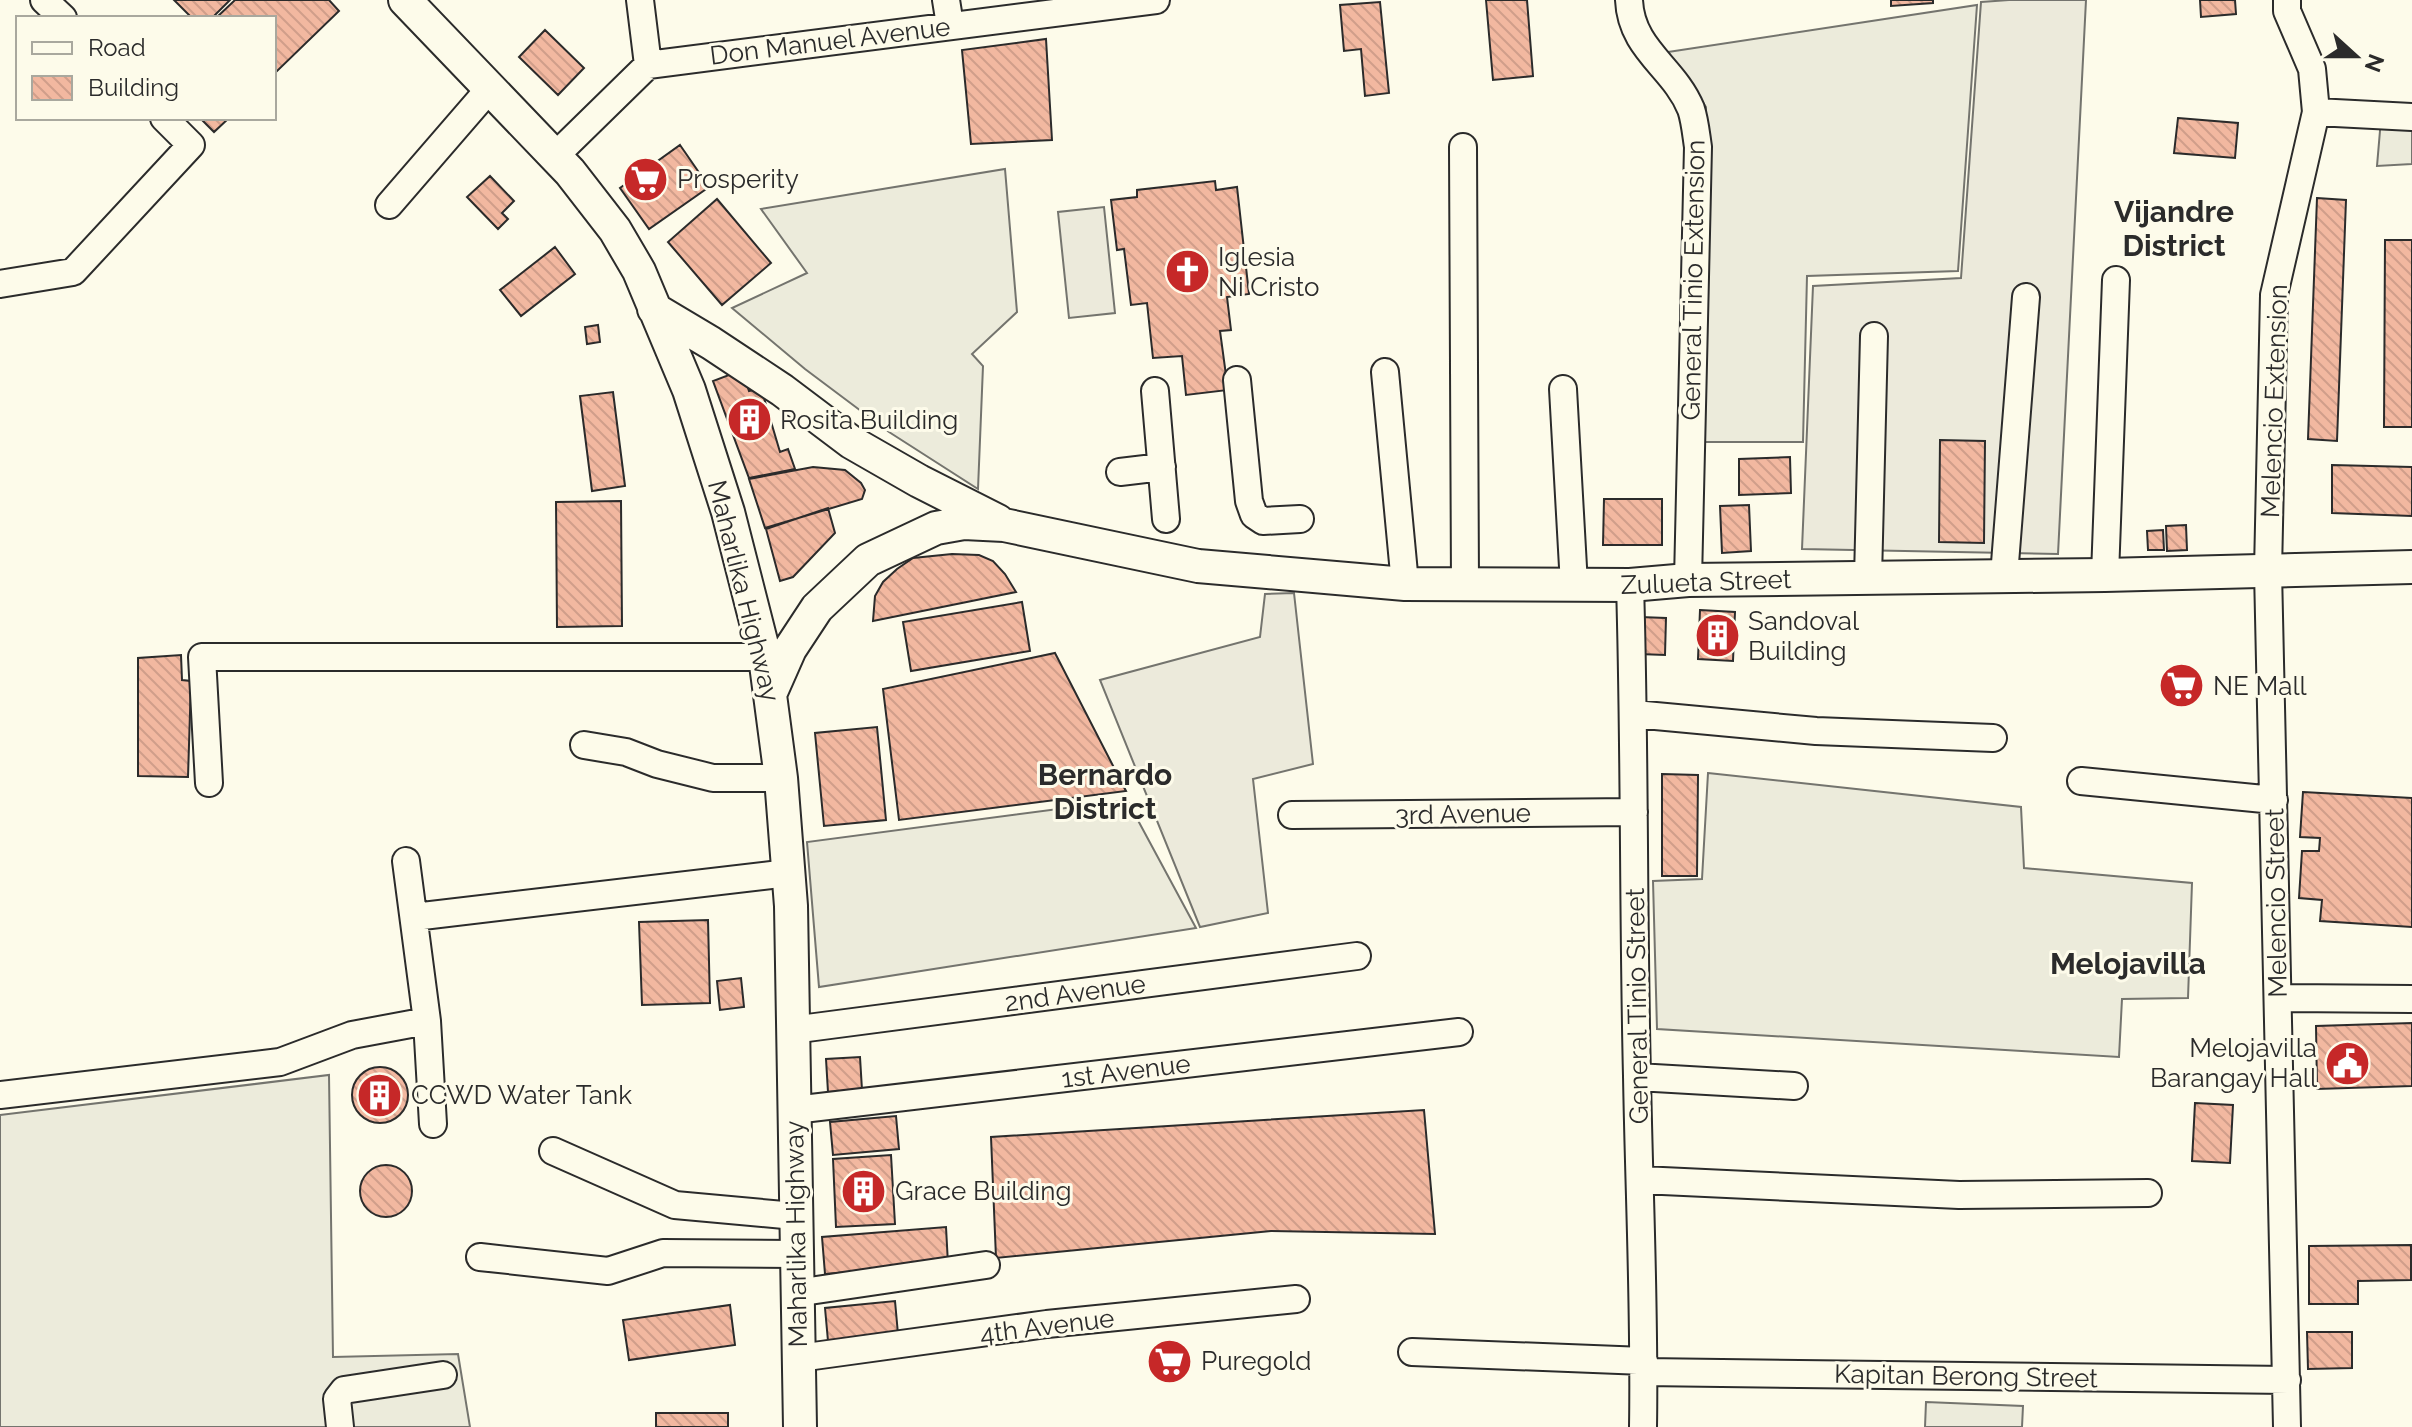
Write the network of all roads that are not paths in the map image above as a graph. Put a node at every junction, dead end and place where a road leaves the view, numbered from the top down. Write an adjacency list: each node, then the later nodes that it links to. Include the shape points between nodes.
1 (44, 0): 8 (street)
2 (405, 0): 10 (main road, Maharlika Highway)
3 (640, 0): 9 (street)
4 (1156, 0): 7 (street, Don Manuel Avenue)
5 (1629, 0): 36 (street, General Tinio Extension, via 1633,29 1690,108 1698,147)
6 (2287, 0): 11 (street, Melencio Extension, via 2312,69)
7 (948, 13): 9 (street, Don Manuel Avenue)
8 (61, 16)
9 (648, 65): 15 (street)
10 (491, 87): 15 (main road, Maharlika Highway); 16 (street)
11 (2316, 112): 12 (street); 32 (street, Melencio Extension, via 2274,295)
12 (2412, 117)
13 (166, 120): 18 (street, via 191,145 73,272)
14 (1463, 147): 38 (street)
15 (555, 156): 20 (main road, Maharlika Highway, via 615,230)
16 (389, 205)
17 (2116, 280): 33 (street)
18 (0, 284)
19 (2026, 297): 34 (street)
20 (654, 309): 30 (main road, Zulueta Street, via 735,358 851,442); 41 (main road, Maharlika Highway, via 710,453)
21 (1874, 336): 35 (street)
22 (1385, 372): 37 (street)
23 (1237, 380): 29 (street, via 1254,515 1263,521)
24 (1563, 389): 39 (street)
25 (1155, 391): 26 (street)
26 (1162, 467): 27 (street); 28 (street)
27 (1120, 472)
28 (1166, 519)
29 (1300, 519)
30 (1004, 525): 37 (main road, Zulueta Street, via 1198,566); 42 (main road, Zulueta Street, via 936,528 868,560 817,608)
31 (2412, 567): 32 (main road, Zulueta Street)
32 (2268, 571): 33 (main road, Zulueta Street); 49 (street, Melencio Street)
33 (2105, 575): 34 (main road, Zulueta Street)
34 (2004, 576): 35 (main road, Zulueta Street)
35 (1868, 578): 36 (main road, Zulueta Street)
36 (1688, 580): 40 (main road, Zulueta Street)
37 (1405, 584): 38 (main road, Zulueta Street)
38 (1465, 585): 39 (main road, Zulueta Street)
39 (1574, 585): 40 (main road, Zulueta Street)
40 (1630, 585): 43 (street, General Tinio Street)
41 (765, 657): 42 (main road, Maharlika Highway); 48 (street, via 202,657)
42 (771, 692): 46 (main road, Maharlika Highway)
43 (1634, 714): 44 (street, via 1816,731); 50 (street, General Tinio Street)
44 (1993, 738)
45 (584, 745): 46 (street, via 713,778)
46 (781, 778): 53 (main road, Maharlika Highway)
47 (2081, 781): 49 (street)
48 (209, 783)
49 (2274, 800): 56 (street, Melencio Street)
50 (1634, 812): 51 (street, 3rd Avenue); 61 (street, General Tinio Street)
51 (1292, 815)
52 (406, 861): 54 (street)
53 (788, 873): 54 (street); 59 (main road, Maharlika Highway)
54 (414, 917): 58 (street)
55 (1357, 956): 59 (street, 2nd Avenue)
56 (2279, 998): 57 (street); 79 (street, Melencio Street)
57 (2412, 999)
58 (427, 1021): 63 (street, via 352,1035 280,1062); 65 (street)
59 (792, 1030): 64 (main road, Maharlika Highway)
60 (1459, 1032): 64 (street, 1st Avenue)
61 (1637, 1077): 62 (street); 67 (street, General Tinio Street)
62 (1794, 1086)
63 (0, 1095)
64 (794, 1110): 69 (main road, Maharlika Highway)
65 (433, 1124)
66 (553, 1151): 69 (street, via 675,1205)
67 (1641, 1180): 68 (street, via 1959,1195); 77 (street, General Tinio Street)
68 (2148, 1193)
69 (795, 1216): 70 (main road, Maharlika Highway)
70 (796, 1254): 71 (street, via 663,1253 608,1271); 73 (main road, Maharlika Highway)
71 (480, 1257)
72 (986, 1265): 73 (street)
73 (796, 1293): 76 (main road, Maharlika Highway)
74 (1296, 1299): 76 (street, 4th Avenue, via 1047,1324)
75 (1412, 1352): 77 (street, Kapitan Berong Street)
76 (799, 1358): 81 (main road, Maharlika Highway)
77 (1644, 1366): 79 (street, Kapitan Berong Street); 82 (street, General Tinio Street)
78 (443, 1375): 80 (street, via 344,1390 337,1399)
79 (2287, 1380): 83 (street, Melencio Street)
80 (340, 1427)
81 (800, 1427)
82 (1643, 1427)
83 (2287, 1427)

